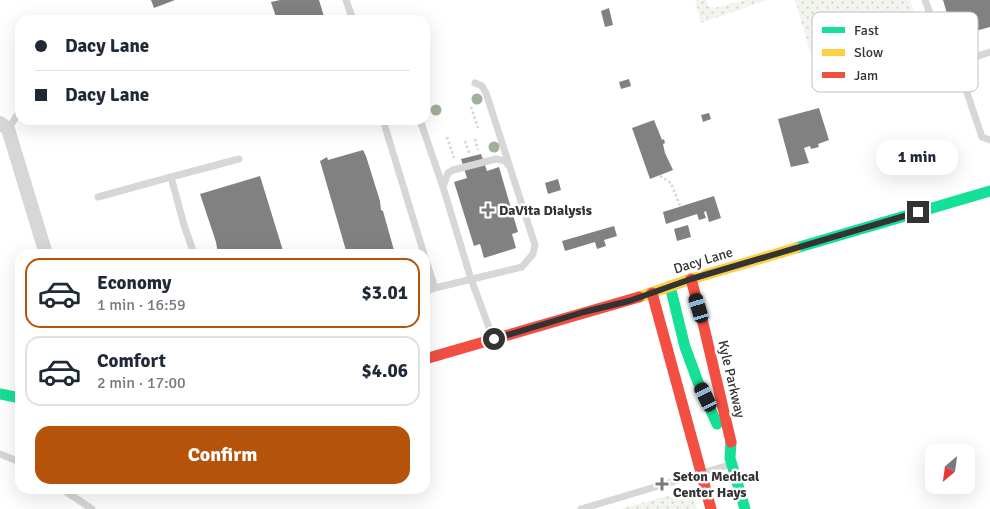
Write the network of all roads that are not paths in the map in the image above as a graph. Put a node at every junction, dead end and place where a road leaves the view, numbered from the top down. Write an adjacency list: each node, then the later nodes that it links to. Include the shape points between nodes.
1 (346, 0): 4 (lane)
2 (925, 0): 3 (lane)
3 (930, 12)
4 (351, 15)
5 (990, 52): 6 (lane)
6 (978, 56)
7 (476, 83): 15 (lane, via 486,93)
8 (966, 92): 13 (lane, via 982,137)
9 (15, 115): 12 (lane)
10 (385, 125): 22 (lane)
11 (422, 125): 17 (lane)
12 (4, 126): 20 (street)
13 (990, 140)
14 (239, 159): 16 (lane)
15 (510, 168): 17 (lane, via 505,161 496,159 452,170); 24 (lane, via 535,245 533,254 522,267)
16 (171, 177): 19 (lane); 21 (lane)
17 (443, 187): 24 (lane)
18 (990, 191): 25 (street, Dacy Lane)
19 (98, 197)
20 (44, 249)
21 (192, 249)
22 (422, 249)
23 (430, 275): 27 (lane)
24 (471, 279): 27 (lane); 30 (lane)
25 (691, 279): 26 (street, Dacy Lane); 36 (street, Kyle Parkway, via 728,429)
26 (670, 286): 29 (street, Dacy Lane); 36 (street, Kyle Parkway, via 674,309 696,374)
27 (434, 288): 28 (lane)
28 (430, 290)
29 (652, 293): 30 (street, Dacy Lane); 37 (street)
30 (494, 339): 31 (street, Dacy Lane)
31 (430, 358)
32 (0, 394): 33 (street)
33 (15, 397)
34 (0, 454): 35 (lane)
35 (15, 460)
36 (731, 461): 37 (lane); 42 (street, Kyle Parkway)
37 (701, 474): 40 (lane); 41 (street)
38 (70, 494): 39 (lane)
39 (92, 509)
40 (581, 509)
41 (711, 509)
42 (745, 509)

